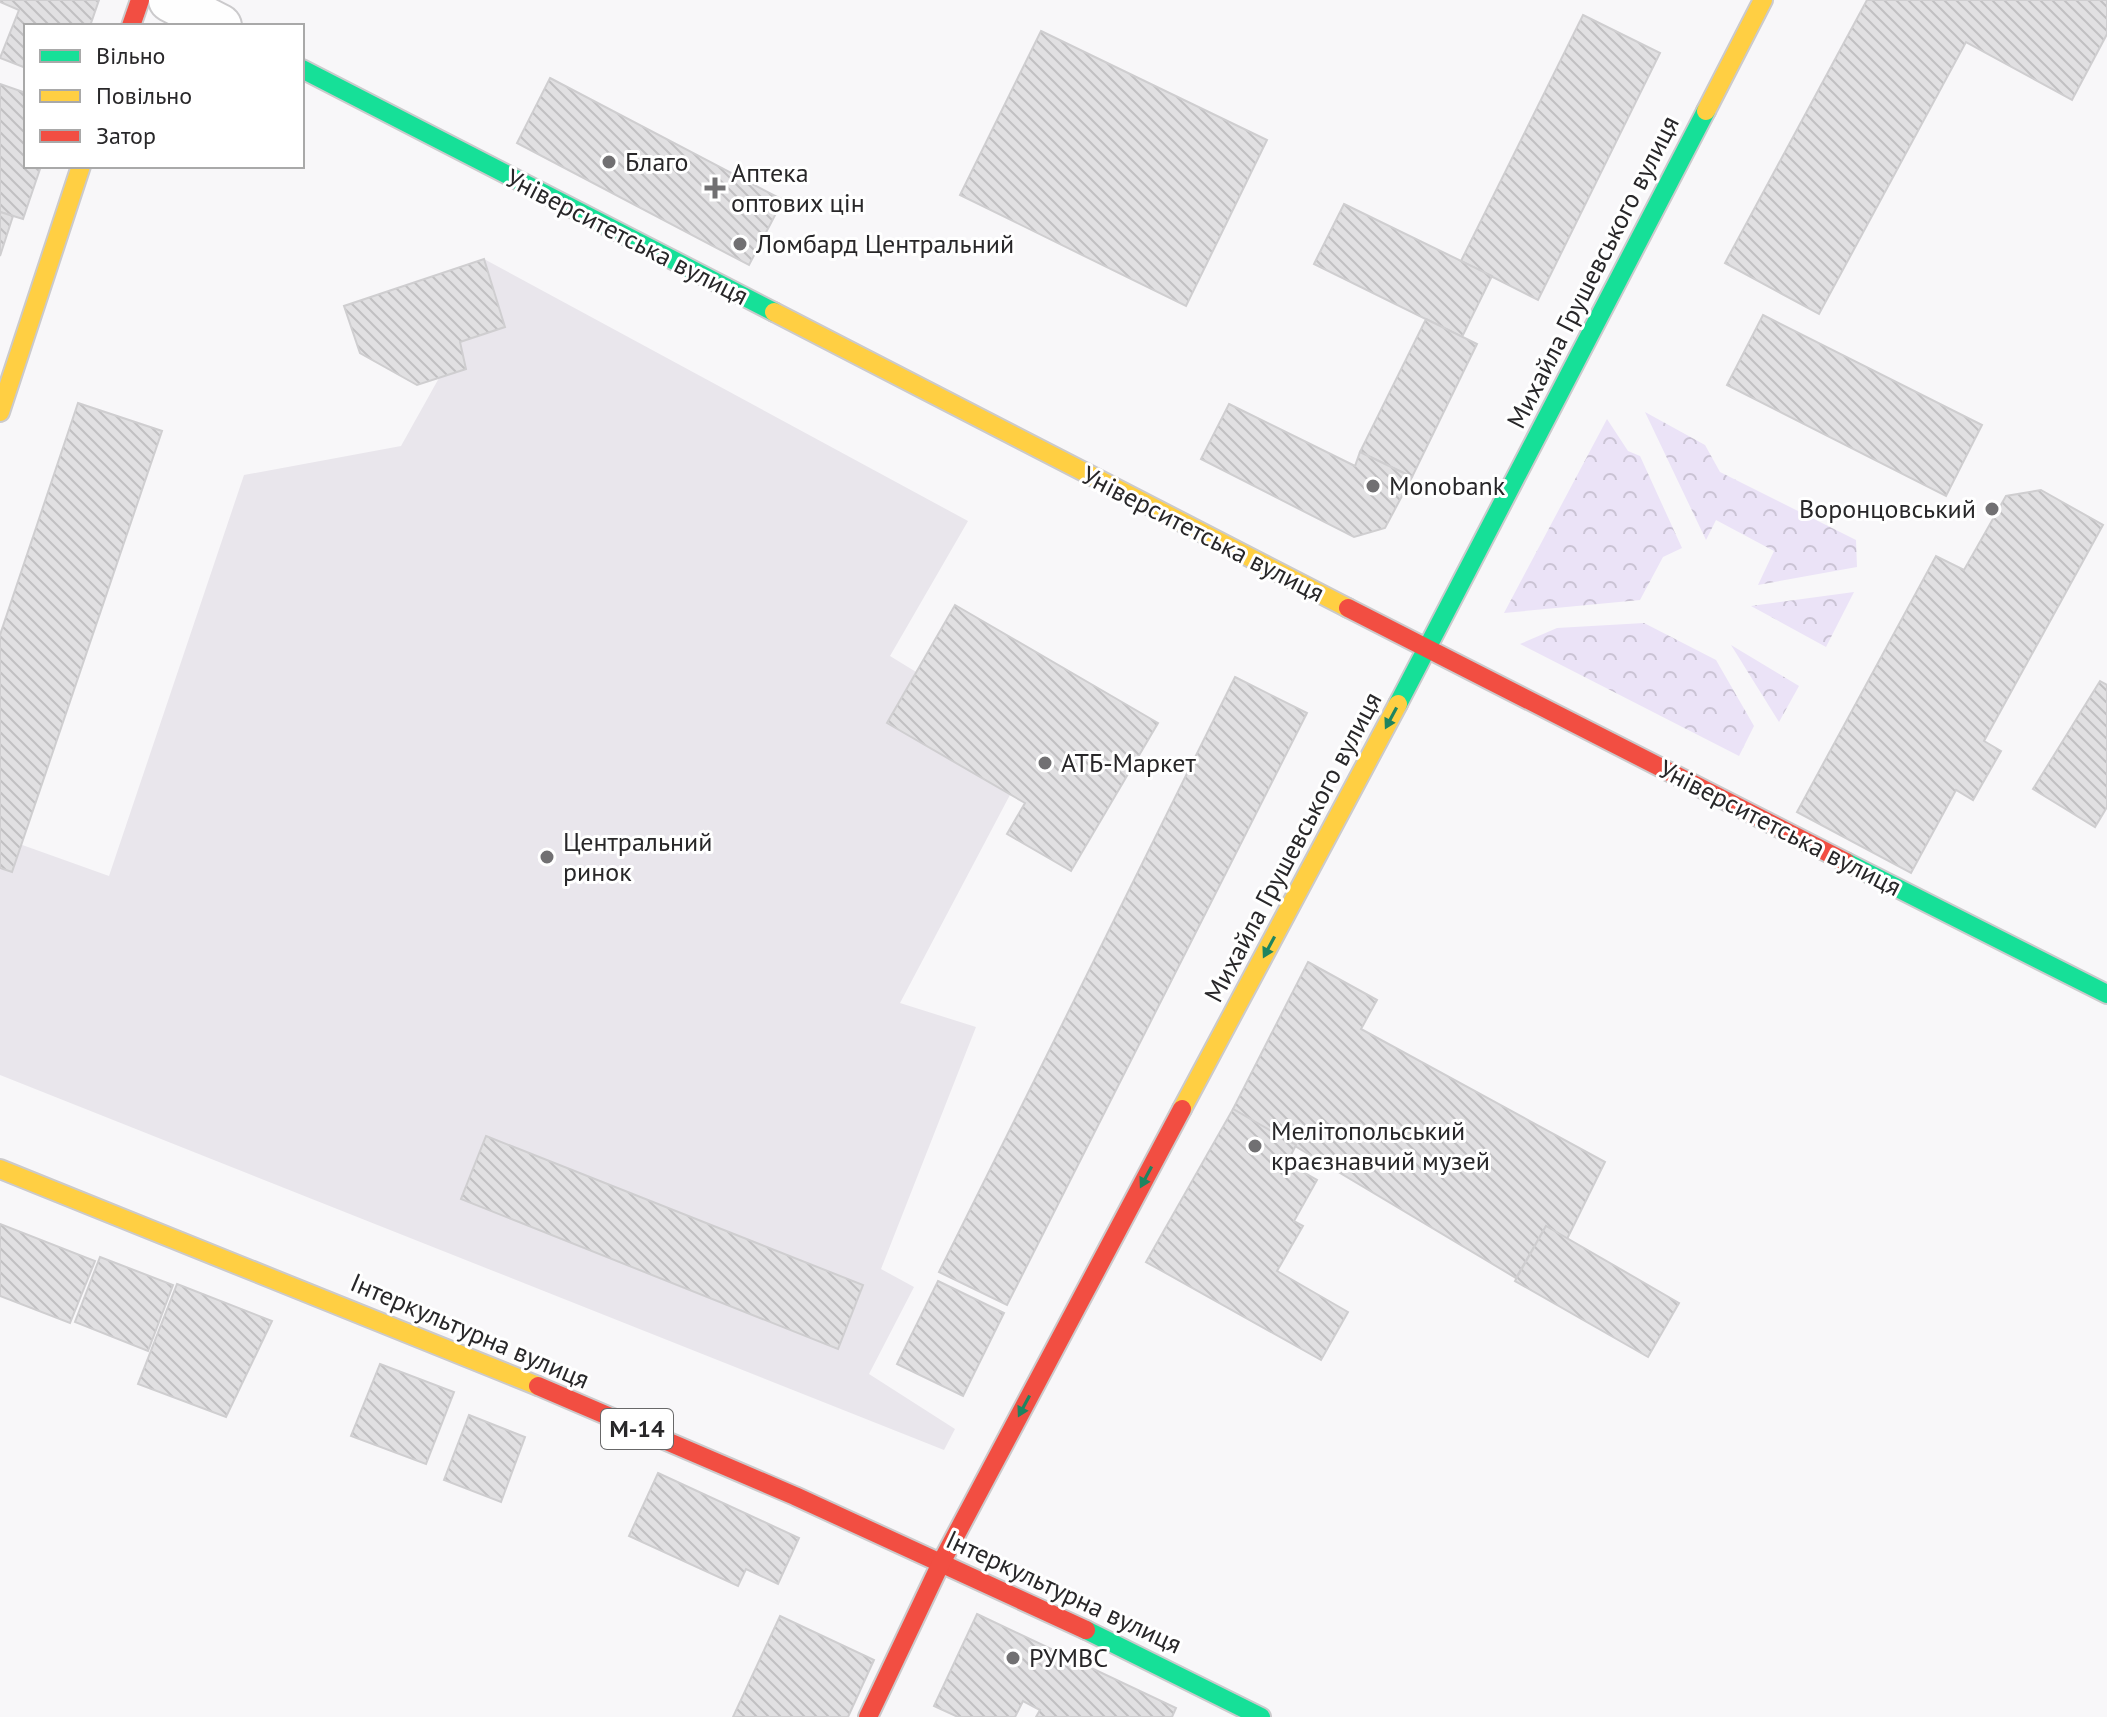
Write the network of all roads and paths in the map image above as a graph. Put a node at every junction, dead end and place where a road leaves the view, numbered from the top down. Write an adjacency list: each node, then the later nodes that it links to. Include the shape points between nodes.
1 (140, 0): 4 (main road)
2 (170, 0): 5 (street)
3 (1763, 0): 9 (main road, Михайла Грушевського вулиця)
4 (132, 24)
5 (216, 24)
6 (304, 70): 9 (main road, Університетська вулиця)
7 (80, 168): 8 (main road)
8 (0, 412)
9 (1427, 649): 10 (main road, Університетська вулиця); 12 (main road, Михайла Грушевського вулиця, one-way to 12)
10 (2107, 994)
11 (0, 1169): 12 (main road, Інтеркультурна вулиця / М-14, via 406,1331)
12 (941, 1563): 13 (main road, Михайла Грушевського вулиця); 14 (main road, Інтеркультурна вулиця / М-14)
13 (868, 1717)
14 (1261, 1717)

